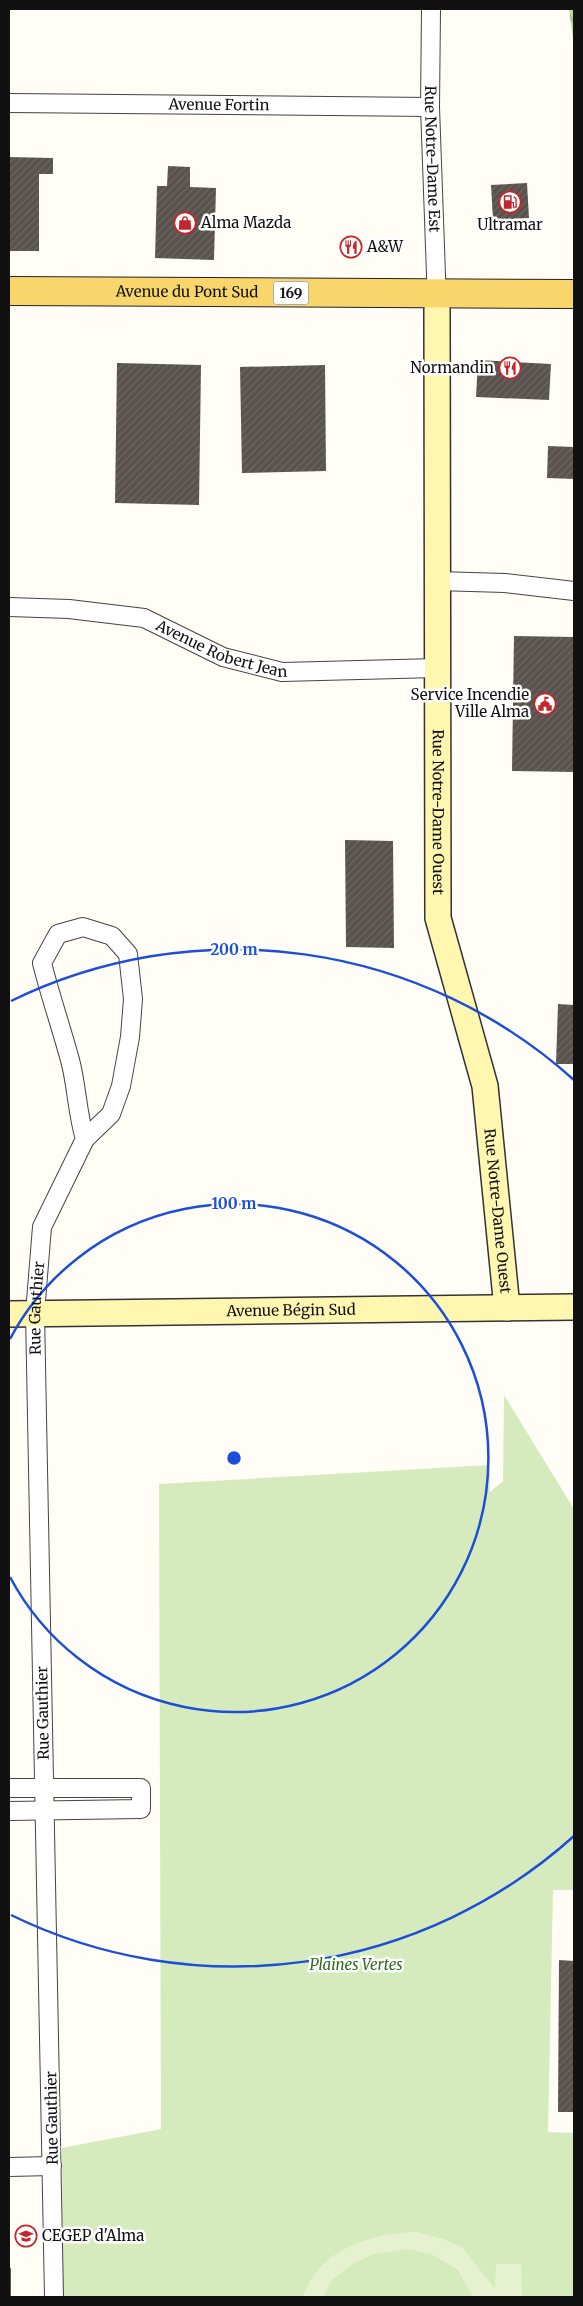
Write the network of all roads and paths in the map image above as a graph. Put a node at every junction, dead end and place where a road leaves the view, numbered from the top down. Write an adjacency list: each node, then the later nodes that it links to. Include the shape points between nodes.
1 (431, 9): 3 (street, Rue Notre-Dame Est)
2 (9, 103): 3 (street, Avenue Fortin)
3 (430, 107): 6 (street, Rue Notre-Dame Est)
4 (9, 291): 6 (main road, Avenue du Pont Sud / 169)
5 (574, 294): 6 (main road, Avenue du Pont Sud / 169)
6 (437, 302): 7 (main road, Avenue du Pont Sud / 169); 8 (main road, Avenue du Pont Sud / 169); 9 (street, Rue Notre-Dame Ouest)
7 (9, 307)
8 (574, 310)
9 (437, 581): 10 (street, via 505,583); 12 (street, Rue Notre-Dame Ouest)
10 (574, 591)
11 (9, 607): 12 (street, Avenue Robert Jean, via 69,609 144,618 223,657 282,672)
12 (437, 668): 14 (street, Rue Notre-Dame Ouest, via 438,918 485,1086)
13 (85, 1139): 13 (street, Rue Gauthier, via 111,1114 118,1095 130,1037 133,999 128,954 112,936 83,927 58,934 42,962 70,1061); 16 (street, Rue Gauthier, via 42,1227)
14 (507, 1308): 15 (street, Avenue Bégin Sud); 16 (street, Avenue Bégin Sud)
15 (574, 1308)
16 (34, 1313): 17 (street, Avenue Bégin Sud); 18 (street, Rue Gauthier)
17 (9, 1314)
18 (44, 1787): 19 (street); 20 (street, Rue Gauthier); 20 (street, via 141,1788 141,1809)
19 (9, 1788)
20 (46, 1810): 21 (street); 22 (street, Rue Gauthier)
21 (9, 1811)
22 (52, 2166): 23 (street); 24 (street, Rue Gauthier)
23 (9, 2167)
24 (54, 2297)

